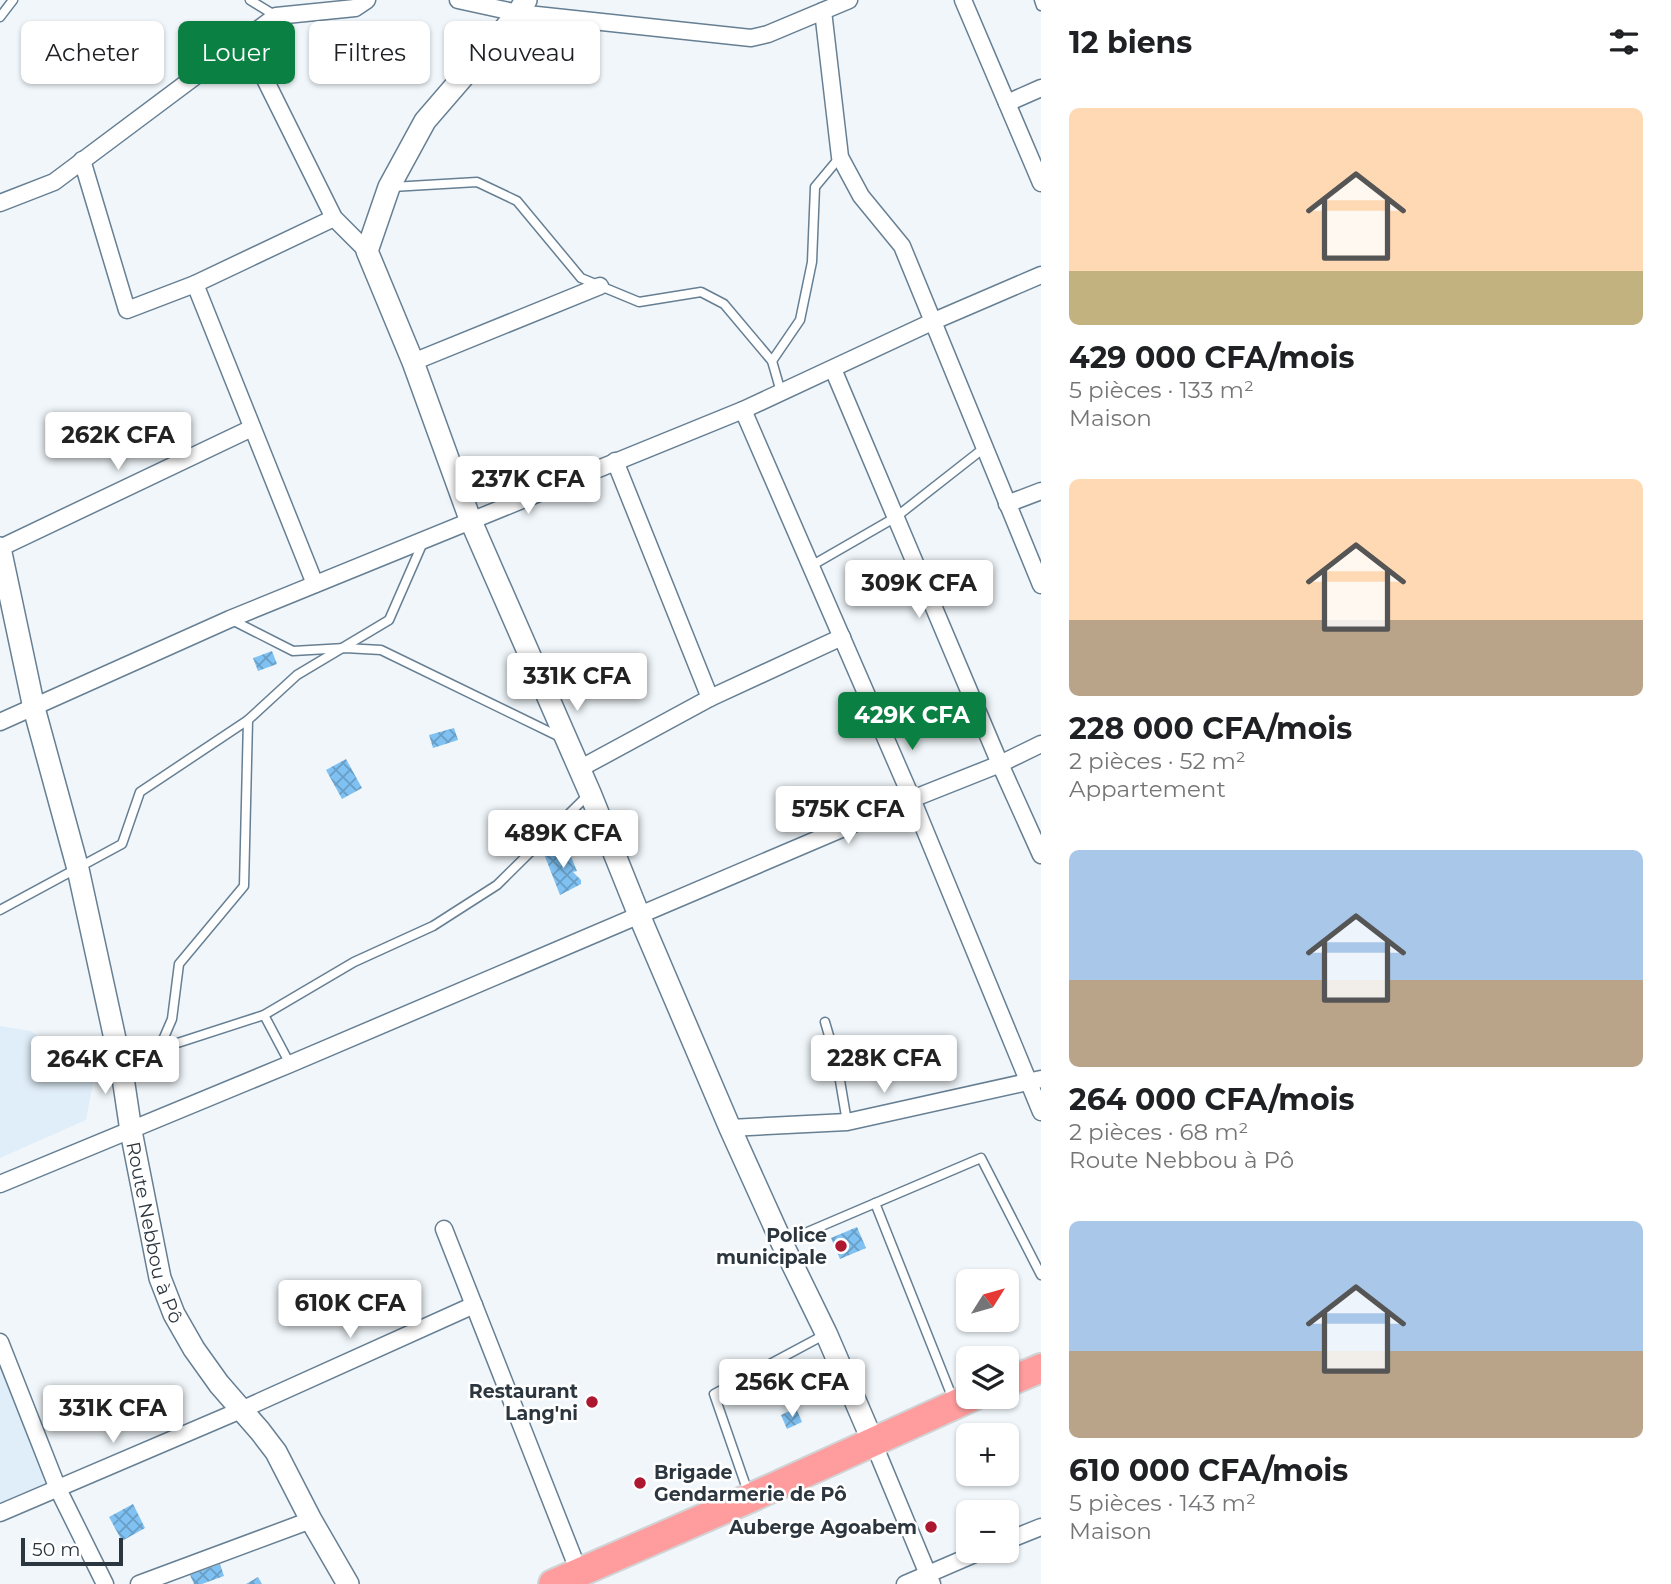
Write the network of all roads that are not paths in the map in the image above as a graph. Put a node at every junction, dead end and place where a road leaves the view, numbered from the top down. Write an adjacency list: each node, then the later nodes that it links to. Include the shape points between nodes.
1 (13, 0): 12 (lane)
2 (250, 0): 11 (lane)
3 (367, 0): 11 (street, via 355,8)
4 (458, 0): 10 (street)
5 (849, 0): 8 (street)
6 (964, 0): 17 (street)
7 (1039, 0): 9 (lane)
8 (822, 6): 10 (street, via 751,38); 18 (street)
9 (1041, 6)
10 (522, 7): 21 (street, via 425,121)
11 (276, 16): 13 (street)
12 (0, 17)
13 (269, 21)
14 (184, 84): 19 (street)
15 (267, 84): 23 (street)
16 (1041, 88): 17 (street)
17 (1007, 103): 20 (street)
18 (840, 157): 28 (street, via 861,196 902,246); 29 (lane, via 815,187 812,262 800,320)
19 (82, 160): 22 (street, via 54,182); 26 (street, via 127,310)
20 (1041, 183)
21 (389, 187): 24 (street); 27 (lane, via 477,182 517,201 581,278)
22 (0, 203)
23 (334, 218): 24 (street); 26 (street)
24 (368, 251): 30 (street)
25 (1041, 275): 28 (street)
26 (195, 284): 34 (street)
27 (600, 286): 29 (lane, via 639,302 701,292 724,304); 30 (street)
28 (934, 321): 31 (street); 35 (street)
29 (772, 361): 32 (lane)
30 (413, 362): 40 (street)
31 (833, 369): 32 (street); 39 (street)
32 (781, 392): 33 (street)
33 (743, 410): 36 (street); 43 (street)
34 (252, 428): 42 (street); 44 (street)
35 (985, 447): 38 (street); 39 (lane)
36 (615, 461): 40 (street); 49 (street)
37 (1041, 491): 38 (street)
38 (1007, 504): 45 (street)
39 (896, 517): 43 (lane); 55 (street)
40 (470, 519): 41 (street); 53 (street)
41 (425, 538): 44 (street); 48 (lane, via 389,620)
42 (0, 548): 50 (street, Route Nebbou à Pô)
43 (811, 566): 47 (street)
44 (315, 584): 46 (street)
45 (1041, 585)
46 (230, 619): 48 (lane, via 293,651); 50 (street)
47 (842, 637): 49 (street); 58 (street)
48 (345, 648): 51 (lane, via 297,675); 53 (lane, via 381,650)
49 (710, 698): 56 (street)
50 (34, 708): 52 (street); 60 (street, Route Nebbou à Pô)
51 (248, 720): 60 (lane, via 140,792 122,844); 65 (lane, via 244,886 179,964 173,1020)
52 (0, 722)
53 (565, 740): 56 (street)
54 (1041, 744): 55 (street)
55 (1000, 764): 58 (street); 59 (street)
56 (579, 769): 57 (street)
57 (590, 793): 62 (street); 63 (lane, via 497,885 433,926 354,962)
58 (912, 799): 62 (street); 68 (street)
59 (1041, 855)
60 (78, 869): 61 (lane); 67 (street, Route Nebbou à Pô)
61 (0, 910)
62 (639, 915): 66 (street); 71 (street)
63 (264, 1015): 65 (lane); 66 (lane)
64 (825, 1022): 70 (lane)
65 (159, 1049): 67 (lane)
66 (290, 1065): 72 (street)
67 (122, 1071): 72 (street, Route Nebbou à Pô)
68 (1035, 1080): 69 (street); 70 (street)
69 (1041, 1112)
70 (848, 1122): 71 (street)
71 (730, 1128): 76 (street)
72 (131, 1131): 73 (street); 85 (street, Route Nebbou à Pô, via 164,1290 194,1349)
73 (0, 1184)
74 (875, 1203): 76 (lane); 77 (lane, via 981,1158); 83 (lane)
75 (444, 1229): 78 (street)
76 (782, 1243): 79 (street)
77 (1041, 1275)
78 (474, 1305): 85 (street); 94 (street)
79 (826, 1333): 86 (street); 88 (lane, via 714,1394)
80 (0, 1342): 87 (street)
81 (1041, 1368): 82 (highway)
82 (1019, 1377)
83 (956, 1382)
84 (956, 1404): 86 (highway)
85 (241, 1410): 87 (street); 90 (street, Route Nebbou à Pô, via 276,1452)
86 (873, 1442): 88 (highway); 95 (street)
87 (58, 1489): 89 (street); 96 (street)
88 (750, 1498): 94 (highway)
89 (0, 1513)
90 (311, 1520): 97 (street); 98 (street, Route Nebbou à Pô)
91 (1041, 1527): 92 (street)
92 (1019, 1536)
93 (960, 1563): 95 (street)
94 (582, 1578): 99 (highway)
95 (930, 1579): 100 (street)
96 (105, 1584)
97 (139, 1584)
98 (348, 1584)
99 (553, 1584)
100 (905, 1584)

